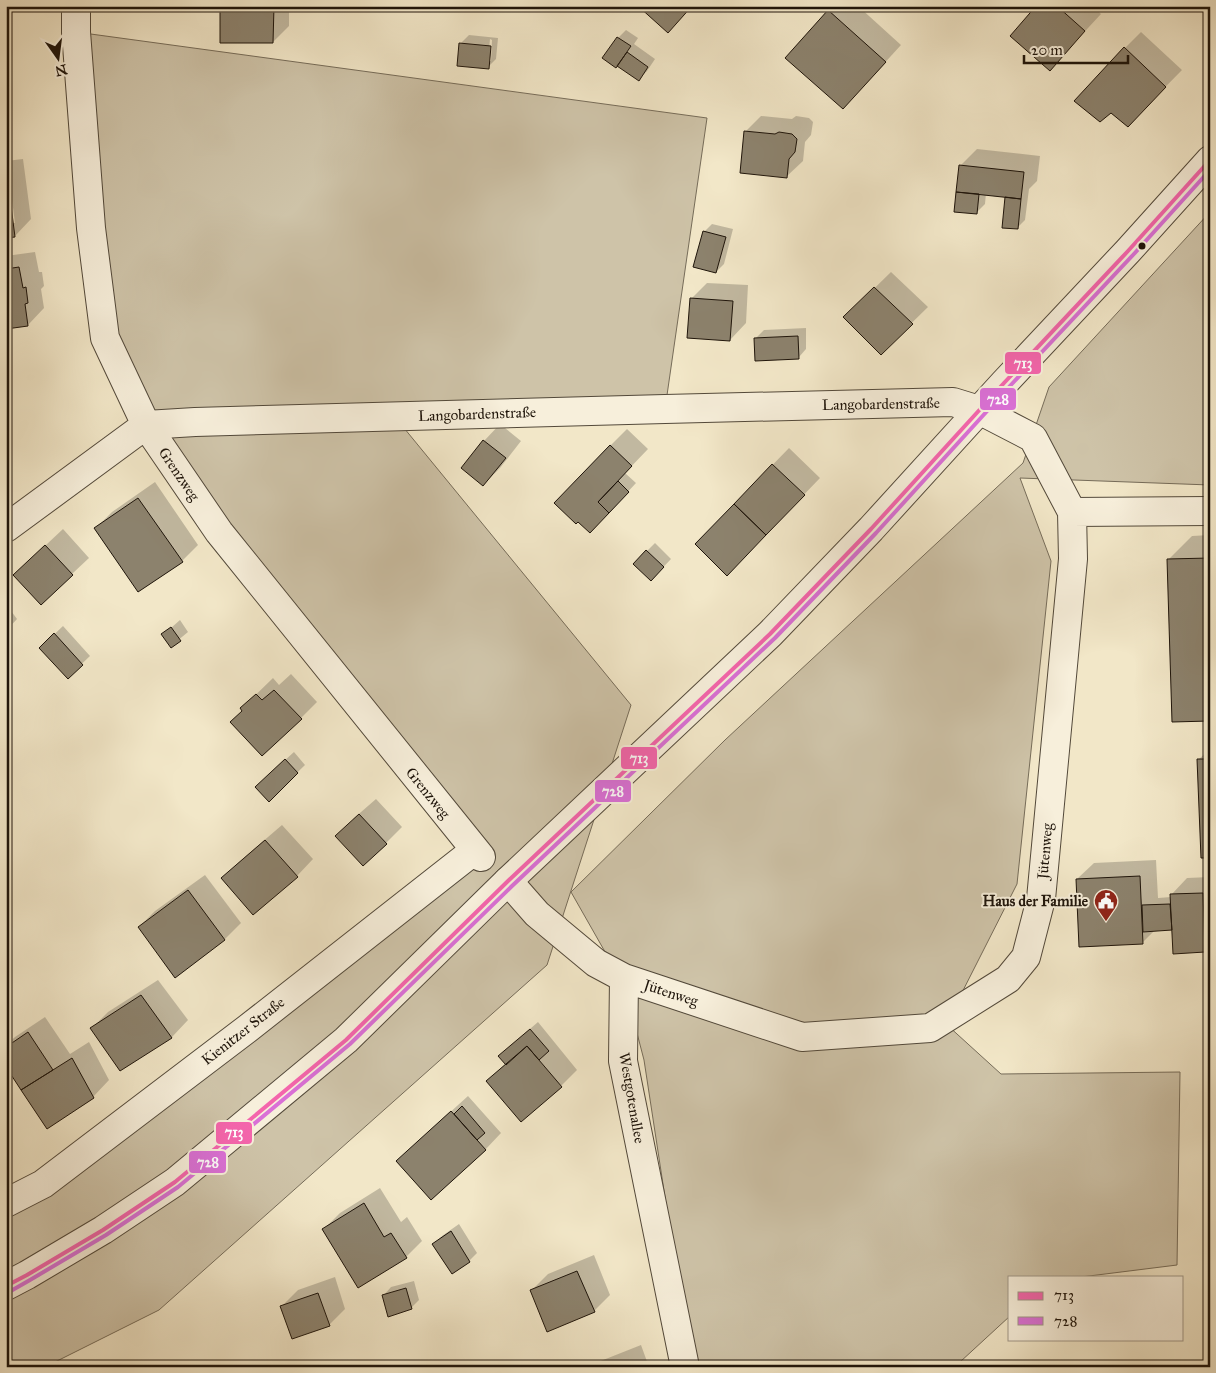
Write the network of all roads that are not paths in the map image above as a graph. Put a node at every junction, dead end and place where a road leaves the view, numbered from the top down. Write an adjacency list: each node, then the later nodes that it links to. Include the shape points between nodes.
1 (76, 6): 4 (street, Grenzweg, via 91,228 106,338)
2 (1210, 160): 3 (street)
3 (979, 410): 4 (street, Langobardenstraße, via 953,402); 6 (street, Jütenweg, via 1033,438); 9 (street, via 770,634)
4 (146, 425): 7 (street); 8 (street, Grenzweg, via 219,532)
5 (1210, 511): 6 (street)
6 (1072, 512): 10 (street, Jütenweg, via 1073,559 1041,899 1026,957 1008,979 930,1028 802,1037)
7 (6, 528)
8 (478, 854): 11 (street, Kienitzer Straße, via 43,1184)
9 (508, 881): 10 (street, via 544,920 596,963); 12 (street, via 346,1040 175,1182 103,1230)
10 (624, 978): 13 (street, Westgotenallee, via 623,1061)
11 (6, 1203)
12 (6, 1286)
13 (685, 1367)

